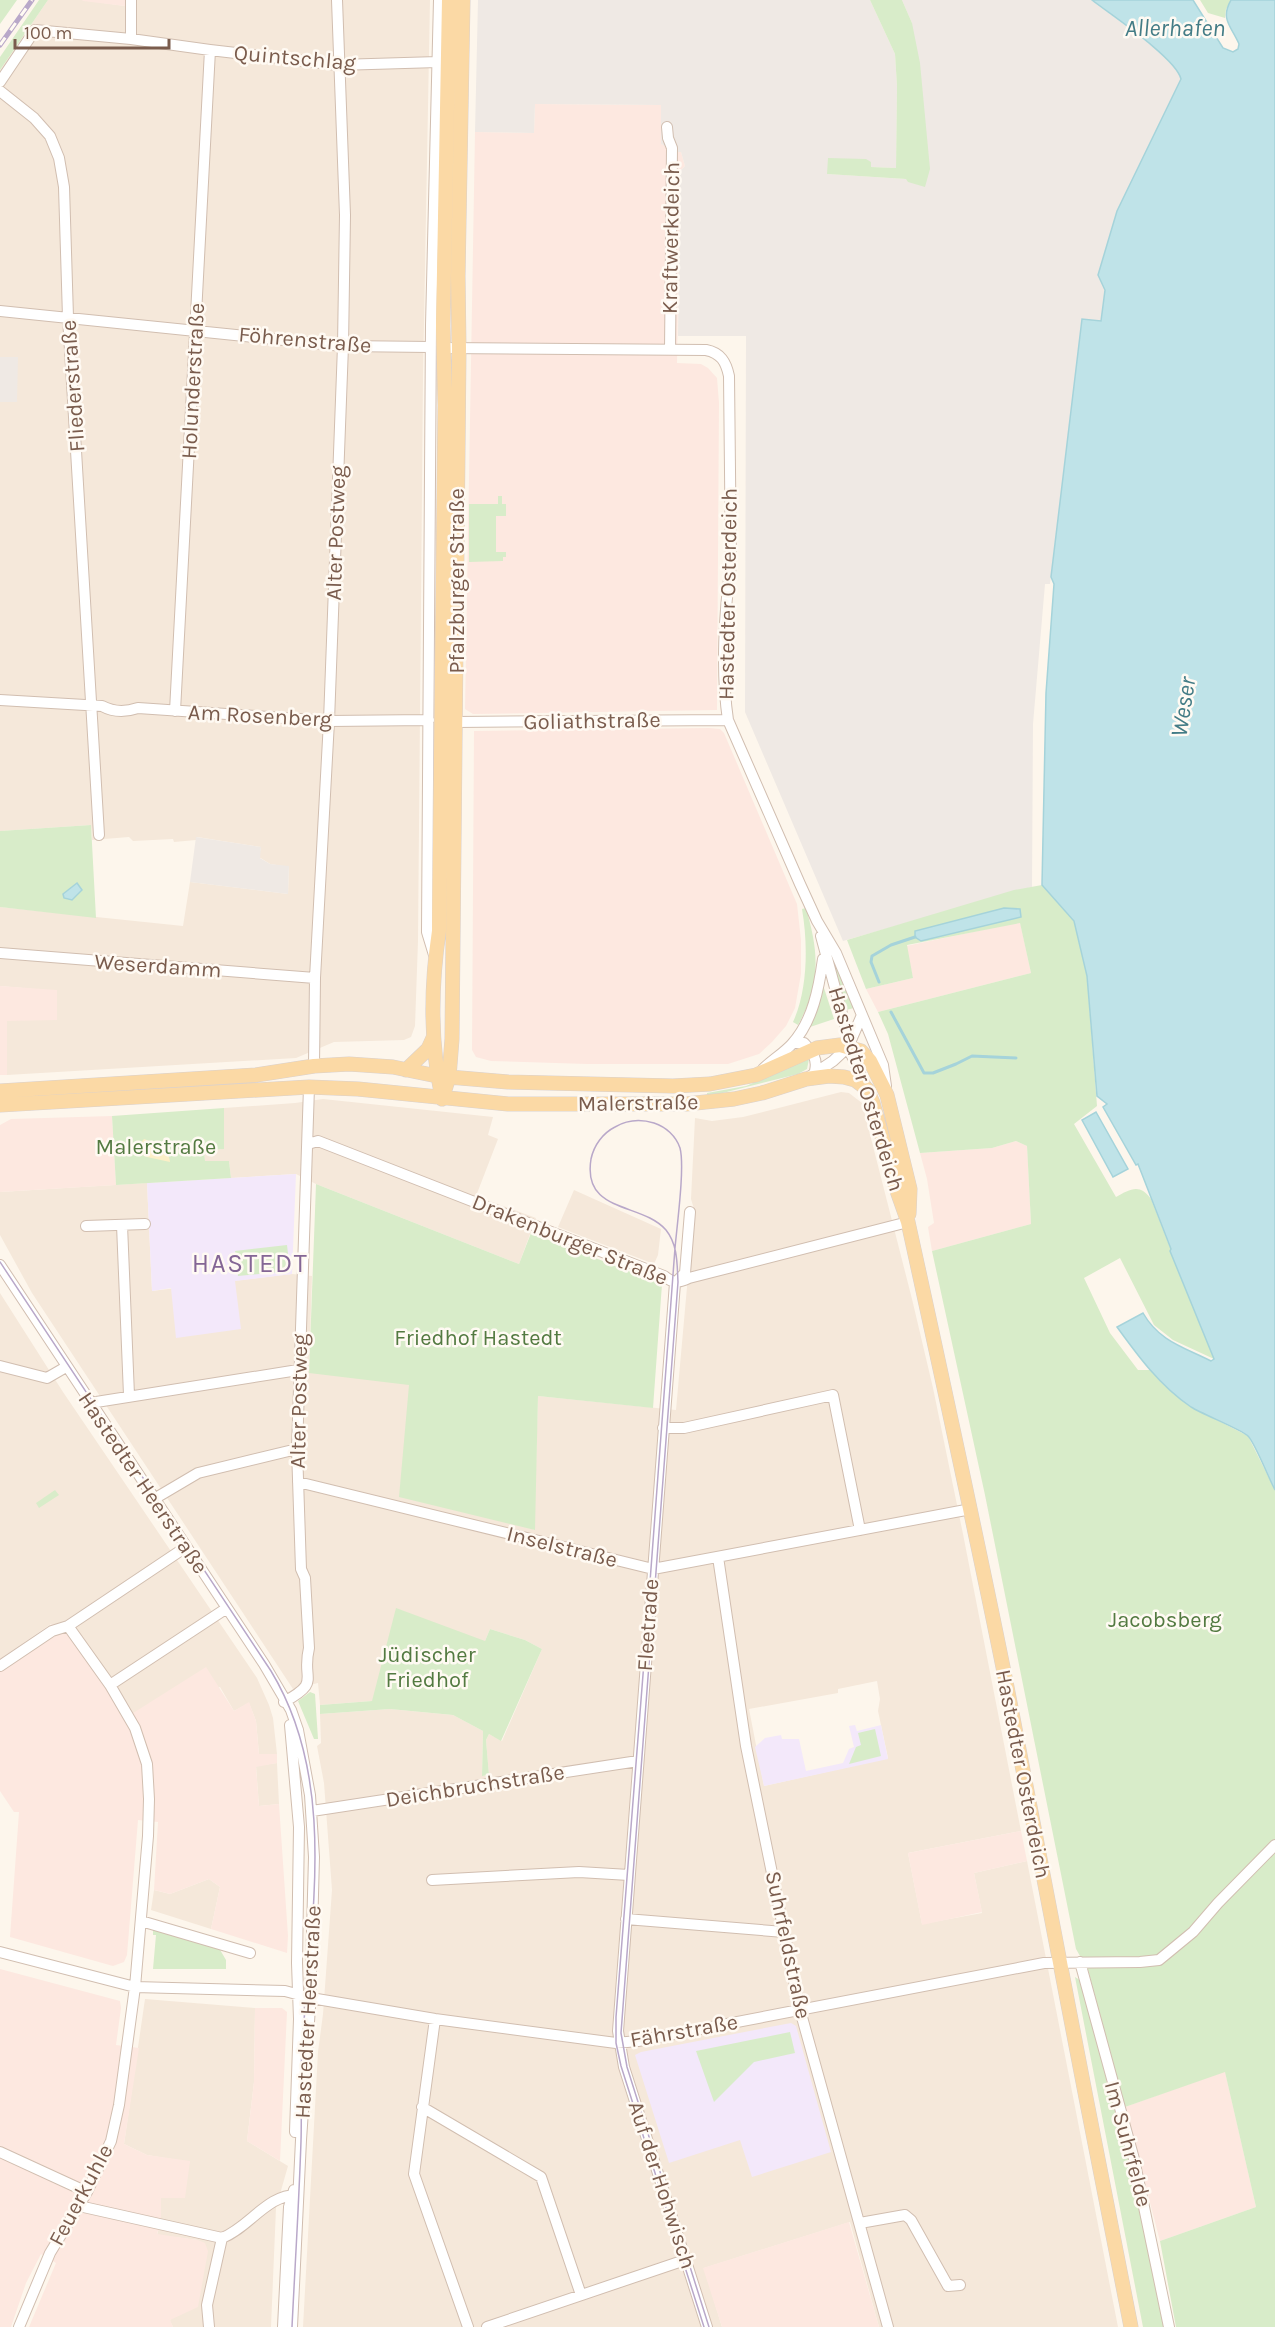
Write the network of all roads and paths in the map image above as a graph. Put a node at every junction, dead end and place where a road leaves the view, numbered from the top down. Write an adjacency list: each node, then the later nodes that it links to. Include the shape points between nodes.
1 (131, 0): 6 (street)
2 (337, 0): 9 (street, Alter Postweg)
3 (439, 0): 8 (street, Pfalzburger Straße)
4 (449, 0): 17 (main road, Pfalzburger Straße)
5 (463, 0): 18 (main road, Pfalzburger Straße)
6 (131, 39): 7 (street, Quintschlag); 10 (street, Quintschlag, via 35,30)
7 (210, 50): 9 (street, Quintschlag); 15 (street, Holunderstraße)
8 (438, 62): 9 (street, Quintschlag); 17 (street, Pfalzburger Straße)
9 (338, 65): 16 (street, Alter Postweg, via 345,215)
10 (0, 82)
11 (0, 91): 14 (street, Fliederstraße, via 50,136 59,158 64,187)
12 (667, 127): 19 (street, Kraftwerkdeich, via 672,148)
13 (0, 311): 14 (street, Föhrenstraße)
14 (68, 317): 15 (street, Föhrenstraße); 22 (street, Fliederstraße)
15 (196, 330): 16 (street, Föhrenstraße); 23 (street, Holunderstraße)
16 (343, 346): 17 (street, Föhrenstraße); 26 (street, Alter Postweg)
17 (437, 348): 18 (street, Föhrenstraße); 24 (street, Pfalzburger Straße); 32 (main road, Pfalzburger Straße, via 445,417 440,931)
18 (459, 349): 19 (street, Föhrenstraße); 27 (main road, Pfalzburger Straße)
19 (670, 350): 20 (street, Föhrenstraße, via 706,350)
20 (722, 358): 25 (street, Hastedter Osterdeich, via 729,376)
21 (0, 700): 22 (street, Am Rosenberg)
22 (93, 705): 23 (street, Am Rosenberg, via 110,710); 28 (street)
23 (175, 711): 26 (street, Am Rosenberg)
24 (429, 720): 26 (street, Am Rosenberg); 32 (street, Pfalzburger Straße, via 427,932)
25 (728, 720): 27 (street, Goliathstraße); 29 (street, Hastedter Osterdeich)
26 (329, 721): 33 (street, Alter Postweg)
27 (456, 722): 43 (main road, Pfalzburger Straße, via 452,1039)
28 (99, 835)
29 (817, 921): 31 (street, Hastedter Osterdeich); 34 (street, Hastedter Osterdeich, via 836,953)
30 (0, 953): 33 (street, Weserdamm)
31 (826, 955): 36 (street, Malerstraße, via 814,1004); 37 (street, Hastedter Osterdeich)
32 (435, 959): 35 (main road, Pfalzburger Straße)
33 (315, 978): 39 (street, Alter Postweg)
34 (862, 1015): 37 (street, Malerstraße); 47 (street, Hastedter Osterdeich, via 883,1065)
35 (433, 1038): 40 (main road, via 428,1049); 43 (main road, Pfalzburger Straße)
36 (793, 1043): 38 (street, via 804,1043); 41 (street, Malerstraße)
37 (848, 1047): 38 (main road, Malerstraße, via 828,1045); 42 (street, Malerstraße); 45 (street, Hastedter Osterdeich); 47 (main road, via 861,1051 870,1060)
38 (811, 1051): 41 (main road, Malerstraße); 42 (street, via 816,1061)
39 (314, 1066): 40 (main road, Malerstraße); 46 (main road, Malerstraße, via 256,1076)
40 (406, 1070): 43 (main road, Malerstraße)
41 (756, 1075): 43 (main road, Malerstraße, via 673,1086)
42 (810, 1075): 45 (main road, Malerstraße, via 839,1076 855,1080); 48 (main road, Malerstraße, via 762,1094 700,1104 508,1104)
43 (443, 1077): 48 (main road, Pfalzburger Straße)
44 (309, 1087): 48 (main road, Malerstraße); 49 (main road, Malerstraße); 50 (street, Alter Postweg)
45 (867, 1089): 52 (main road, Hastedter Osterdeich)
46 (0, 1091)
47 (887, 1095): 52 (main road, Hastedter Osterdeich, via 910,1189)
48 (442, 1099)
49 (0, 1105)
50 (308, 1144): 57 (street, Drakenburger Straße, via 322,1142); 60 (street, Alter Postweg)
51 (690, 1212): 57 (street, Fleetrade, via 685,1273)
52 (908, 1222): 57 (street, Drakenburger Straße); 67 (main road, Hastedter Osterdeich)
53 (145, 1224): 54 (street)
54 (122, 1225): 55 (street); 61 (street)
55 (86, 1227)
56 (0, 1265): 59 (street, Hastedter Heerstraße)
57 (675, 1283): 63 (street, Fleetrade)
58 (0, 1366): 59 (street, via 47,1378)
59 (66, 1367): 62 (street, Hastedter Heerstraße)
60 (298, 1370): 61 (street); 64 (street, Alter Postweg)
61 (129, 1395): 62 (street)
62 (90, 1403): 66 (street, Hastedter Heerstraße)
63 (663, 1428): 68 (street, via 684,1428 833,1395); 71 (street, Fleetrade)
64 (297, 1449): 65 (street, Alter Postweg); 66 (street, via 198,1473)
65 (298, 1482): 71 (street, Inselstraße); 76 (street, Alter Postweg, via 308,1685)
66 (154, 1499): 69 (street, Hastedter Heerstraße)
67 (970, 1509): 68 (street, Inselstraße); 88 (main road, Hastedter Osterdeich)
68 (860, 1530): 70 (street, Inselstraße)
69 (186, 1547): 72 (street, Hastedter Heerstraße); 73 (street)
70 (718, 1557): 71 (street, Inselstraße); 84 (street, Suhrfeldstraße, via 746,1746)
71 (653, 1569): 77 (street, Fleetrade)
72 (227, 1608): 75 (street); 76 (street, Hastedter Heerstraße)
73 (68, 1626): 74 (street); 75 (street, Feuerkuhle)
74 (0, 1666)
75 (110, 1685): 83 (street, Feuerkuhle, via 135,1728 147,1764 149,1799)
76 (284, 1702): 78 (street, Hastedter Heerstraße, via 291,1710 304,1754); 90 (street, Hastedter Heerstraße, via 292,1737 299,1827 297,1963)
77 (638, 1761): 78 (street, Deichbruchstraße); 80 (street, Fleetrade)
78 (312, 1811): 90 (street, Hastedter Heerstraße, via 315,1883)
79 (1275, 1845): 87 (street, Fährstraße, via 1194,1932 1159,1959)
80 (629, 1875): 81 (street, via 579,1872); 82 (street, Fleetrade)
81 (432, 1880)
82 (626, 1919): 84 (street); 93 (street, Fleetrade)
83 (141, 1921): 86 (street); 89 (street, Feuerkuhle)
84 (784, 1932): 91 (street, Suhrfeldstraße)
85 (0, 1952): 89 (street, Fährstraße)
86 (250, 1953)
87 (1080, 1962): 88 (street, Fährstraße); 113 (street, Im Suhrfelde, via 1134,2159)
88 (1060, 1963): 91 (street, Fährstraße); 112 (main road, Hastedter Osterdeich)
89 (135, 1987): 90 (street, Fährstraße, via 285,1991); 96 (street, Feuerkuhle, via 111,2141)
90 (305, 1996): 92 (street, Fährstraße); 97 (street, Hastedter Heerstraße)
91 (800, 2010): 93 (street, Fährstraße); 99 (street, Suhrfeldstraße)
92 (435, 2019): 93 (street, Fährstraße); 94 (street)
93 (619, 2043): 101 (street, Auf der Hohwisch)
94 (422, 2106): 103 (street, via 541,2176); 108 (street, via 414,2174)
95 (0, 2152): 96 (street)
96 (87, 2192): 98 (street, Feuerkuhle)
97 (296, 2195): 100 (street, via 282,2196 233,2234); 106 (street, Hastedter Heerstraße, via 289,2207); 107 (street, Hastedter Heerstraße)
98 (79, 2206): 100 (street); 104 (street, Feuerkuhle, via 50,2253)
99 (860, 2223): 102 (street, via 905,2215 948,2286); 111 (street, Suhrfeldstraße)
100 (222, 2238): 105 (street, via 207,2305)
101 (685, 2260): 103 (street); 110 (street, Auf der Hohwisch)
102 (960, 2285)
103 (581, 2295): 109 (street)
104 (19, 2327)
105 (209, 2327)
106 (283, 2327)
107 (292, 2327)
108 (468, 2327)
109 (487, 2327)
110 (707, 2327)
111 (888, 2327)
112 (1131, 2327)
113 (1169, 2327)

